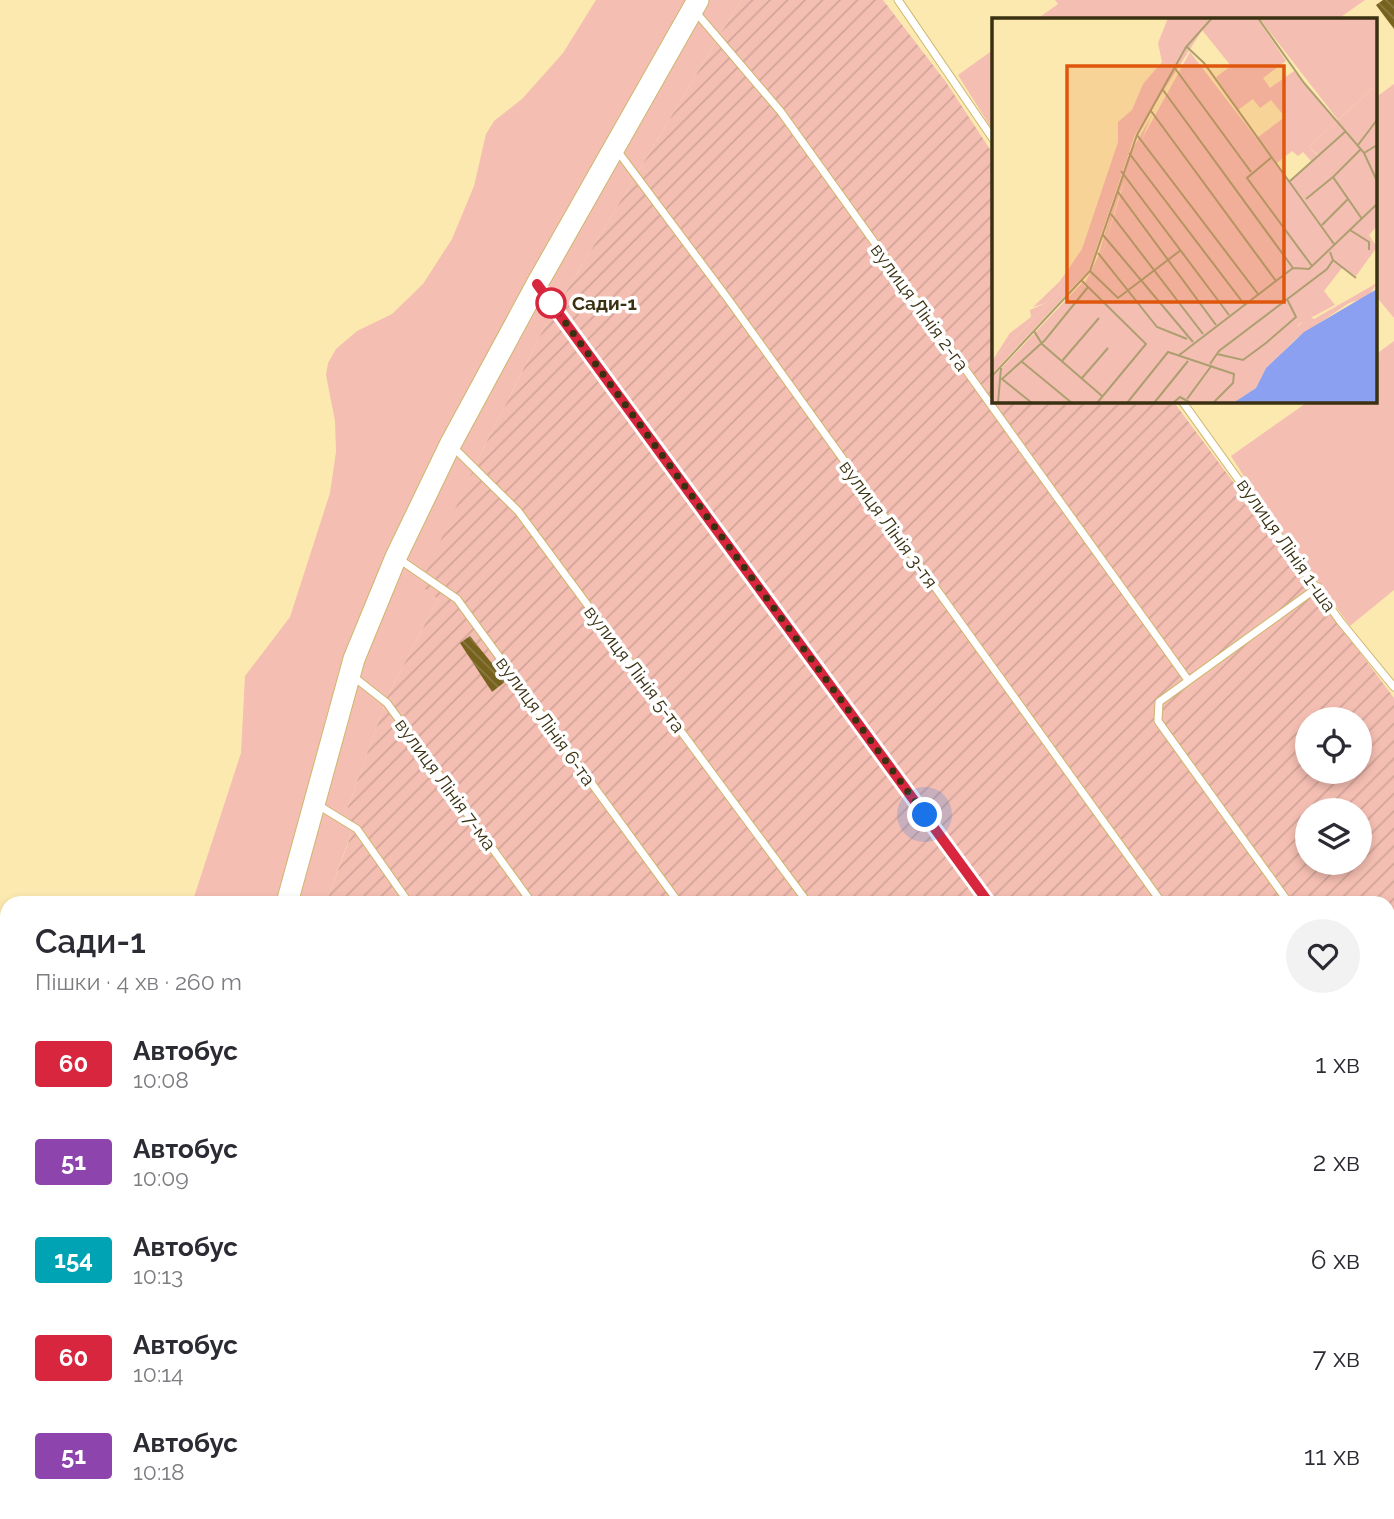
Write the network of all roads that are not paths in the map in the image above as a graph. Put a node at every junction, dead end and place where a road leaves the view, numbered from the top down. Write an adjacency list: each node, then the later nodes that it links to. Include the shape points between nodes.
1 (898, 0): 3 (lane)
2 (695, 4): 4 (main road); 11 (lane, вулиця Лінія 2-га, via 781,112)
3 (992, 138)
4 (614, 145): 5 (main road); 20 (lane, вулиця Лінія 3-тя)
5 (537, 284): 7 (main road); 19 (lane)
6 (1183, 402): 9 (lane, вулиця Лінія 1-ша)
7 (450, 444): 8 (main road); 18 (lane, вулиця Лінія 5-та, via 518,511)
8 (396, 557): 10 (main road); 17 (lane, вулиця Лінія 6-та, via 457,598)
9 (1318, 587): 11 (lane); 12 (lane, вулиця Лінія 1-ша)
10 (350, 674): 13 (main road); 16 (lane, вулиця Лінія 7-ма, via 387,703)
11 (1188, 680): 21 (lane, via 1159,702 1158,721)
12 (1394, 687)
13 (314, 803): 14 (main road); 15 (lane, via 357,829)
14 (289, 896)
15 (404, 896)
16 (528, 896)
17 (674, 896)
18 (803, 896)
19 (984, 896)
20 (1157, 896)
21 (1284, 896)

